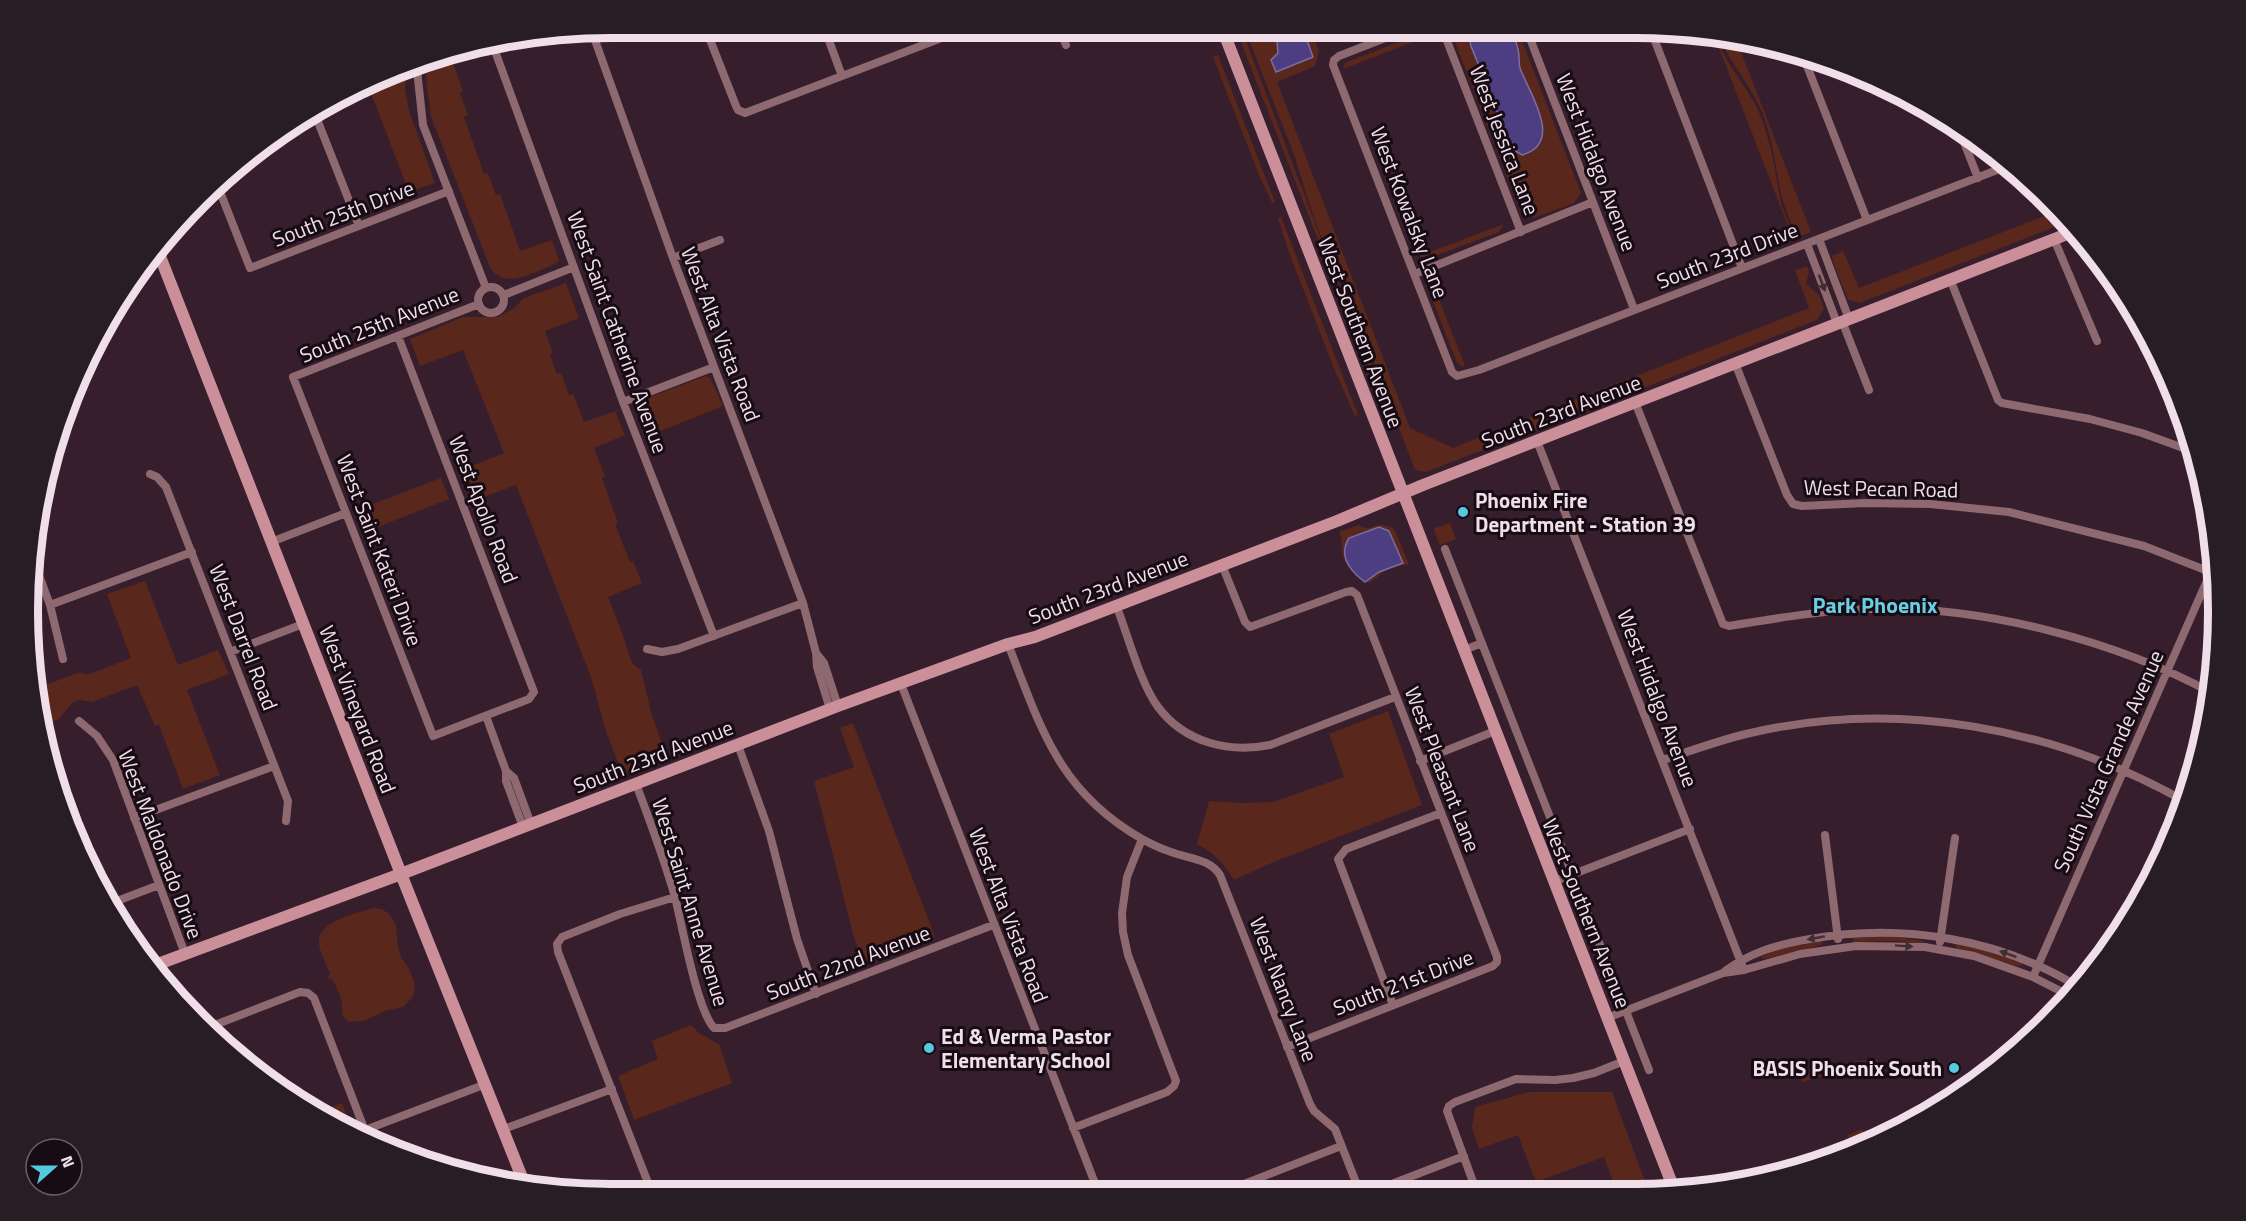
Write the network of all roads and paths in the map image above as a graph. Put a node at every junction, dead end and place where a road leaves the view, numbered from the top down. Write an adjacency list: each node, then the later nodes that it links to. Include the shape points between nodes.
1 (594, 38): 32 (street, West Alta Vista Road)
2 (709, 38): 15 (street, via 741,112)
3 (828, 38): 15 (street)
4 (939, 38): 15 (street)
5 (1063, 38): 11 (street)
6 (1228, 38): 54 (street, West Southern Avenue)
7 (1384, 38): 35 (street, West Kowalsky Lane, via 1341,55 1334,60 1335,72)
8 (1446, 38): 25 (street, West Jessica Lane)
9 (1530, 38): 22 (street, West Hidalgo Avenue)
10 (1654, 38): 34 (street)
11 (1066, 45)
12 (495, 50): 33 (street, West Saint Catherine Avenue)
13 (1806, 64): 23 (street)
14 (417, 71): 21 (street, via 423,125)
15 (842, 76)
16 (317, 119): 24 (street)
17 (1963, 141): 19 (street)
18 (2000, 169): 19 (street, South 23rd Drive)
19 (1978, 178): 23 (street, South 23rd Drive)
20 (220, 191): 24 (street, South 25th Drive, via 250,268)
21 (449, 192): 24 (street, South 25th Drive); 37 (street)
22 (1593, 202): 25 (street); 40 (street, West Hidalgo Avenue)
23 (1867, 220): 27 (street, South 23rd Drive)
24 (359, 226)
25 (1521, 232): 35 (street)
26 (2067, 234): 28 (street, South 23rd Avenue)
27 (1819, 239): 30 (street, South 23rd Drive); 41 (street)
28 (2054, 239): 36 (street, South 23rd Avenue); 43 (street)
29 (720, 240): 32 (street)
30 (1807, 244): 34 (street, South 23rd Drive); 41 (street, one-way to 41)
31 (160, 257): 56 (street, West Vineyard Road)
32 (673, 258): 45 (street, West Alta Vista Road)
33 (574, 267): 38 (street, South 25th Avenue); 49 (street, West Saint Catherine Avenue)
34 (1742, 268): 40 (street, South 23rd Drive)
35 (1415, 274): 46 (street, West Kowalsky Lane, via 1452,372)
36 (1950, 279): 41 (street, South 23rd Avenue); 52 (street, via 2002,403 2090,419)
37 (486, 288): 38 (street, South 25th Avenue, via 496,288); 39 (street, South 25th Avenue, via 479,295)
38 (504, 295): 39 (street, South 25th Avenue, via 504,305 496,312 486,312)
39 (478, 304): 42 (street, South 25th Avenue)
40 (1634, 309): 46 (street, South 23rd Drive)
41 (1842, 321): 44 (street, South 23rd Avenue); 48 (street)
42 (398, 336): 47 (street, South 25th Avenue); 79 (street, West Apollo Road, via 534,690 534,695)
43 (2097, 341)
44 (1735, 363): 50 (street, South 23rd Avenue); 60 (street, West Pecan Road, via 1793,504 1930,504 2009,512 2144,546)
45 (714, 367): 49 (street); 63 (street, West Alta Vista Road)
46 (1457, 376)
47 (293, 377): 55 (street, West Saint Kateri Drive)
48 (1869, 390)
49 (624, 402): 67 (street, West Saint Catherine Avenue)
50 (1635, 402): 51 (street, South 23rd Avenue); 74 (street, via 1724,624 1822,612 1936,611 2080,639)
51 (1537, 441): 54 (street, South 23rd Avenue); 83 (street, West Hidalgo Avenue)
52 (2185, 449)
53 (150, 474): 58 (street, West Darrel Road, via 166,487)
54 (1403, 493): 59 (street, South 23rd Avenue); 71 (street, West Southern Avenue)
55 (346, 513): 56 (street); 79 (street, West Saint Kateri Drive, via 433,736)
56 (271, 542): 66 (street, West Vineyard Road)
57 (1445, 549): 68 (street, West Southern Avenue)
58 (192, 552): 64 (street); 72 (street, West Darrel Road)
59 (1222, 565): 65 (street, South 23rd Avenue); 77 (street, West Pleasant Lane, via 1247,626 1254,627 1352,591 1359,598)
60 (2207, 571)
61 (39, 575): 64 (street)
62 (2207, 587): 74 (street, South Vista Grande Avenue)
63 (803, 603): 67 (street); 78 (street, West Alta Vista Road, via 816,653 824,663)
64 (50, 605): 73 (street)
65 (1116, 605): 69 (street, South 23rd Avenue); 77 (street, via 1158,707 1182,730 1214,744 1232,748 1270,744)
66 (303, 624): 72 (street); 97 (street, West Vineyard Road)
67 (714, 636): 70 (street, via 672,651)
68 (1482, 643): 71 (street); 98 (street, West Southern Avenue)
69 (1008, 644): 75 (street, South 23rd Avenue); 96 (street, West Nancy Lane, via 1059,764 1107,815)
70 (647, 649)
71 (1464, 650): 81 (street, West Southern Avenue)
72 (230, 652): 85 (street, West Darrel Road)
73 (63, 659)
74 (2166, 670): 76 (street); 86 (street, South Vista Grande Avenue)
75 (901, 684): 78 (street, South 23rd Avenue); 103 (street, West Alta Vista Road)
76 (2203, 689)
77 (1395, 697): 84 (street, West Pleasant Lane)
78 (834, 708): 82 (street, South 23rd Avenue)
79 (486, 716): 92 (street, via 507,771 514,778)
80 (79, 721): 90 (street, West Maldonado Drive, via 97,736 112,760)
81 (1495, 731): 84 (street); 99 (street, West Southern Avenue)
82 (738, 745): 87 (street, South 23rd Avenue); 118 (street, via 769,831 797,939)
83 (1663, 760): 86 (street, via 1747,734 1847,719 1891,719 1988,728 2085,754); 93 (street, West Hidalgo Avenue)
84 (1420, 761): 89 (street, West Pleasant Lane)
85 (274, 766): 90 (street); 91 (street, West Darrel Road, via 288,801)
86 (2123, 770): 88 (street); 112 (street, South Vista Grande Avenue)
87 (636, 784): 92 (street, South 23rd Avenue); 101 (street, West Saint Anne Avenue)
88 (2177, 797)
89 (1441, 813): 110 (street, West Pleasant Lane); 119 (street, via 1342,852 1338,862)
90 (134, 818): 100 (street, West Maldonado Drive)
91 (286, 821)
92 (527, 825): 97 (street, South 23rd Avenue)
93 (1690, 829): 98 (street); 109 (street, West Hidalgo Avenue)
94 (1826, 836): 104 (street)
95 (1955, 838): 105 (street)
96 (1142, 839): 124 (street, West Nancy Lane, via 1209,863 1218,871); 130 (street, via 1127,877 1123,932 1176,1081 1167,1092)
97 (401, 874): 108 (street, South 23rd Avenue); 127 (street, West Vineyard Road)
98 (1572, 875): 99 (street); 120 (street, West Southern Avenue)
99 (1553, 882): 121 (street, West Southern Avenue)
100 (159, 885): 102 (street); 108 (street, West Maldonado Drive)
101 (675, 897): 123 (street, West Saint Anne Avenue, via 692,968 708,1021); 128 (street, via 620,914 558,941 558,952)
102 (117, 901)
103 (993, 925): 118 (street, South 22nd Avenue); 130 (street, West Alta Vista Road)
104 (1837, 935): 105 (street, via 1889,932); 106 (street); 109 (street, one-way to 109, via 1788,943)
105 (1941, 938): 107 (street); 112 (street, one-way to 105, via 1989,948)
106 (1839, 947): 107 (street, one-way to 107, via 1878,945); 113 (street)
107 (1939, 950): 115 (street, via 1974,956)
108 (185, 954): 111 (street, South 23rd Avenue)
109 (1740, 960): 113 (street, West Hidalgo Avenue); 114 (street)
110 (1497, 962): 119 (street, South 21st Drive)
111 (160, 963)
112 (2038, 966): 115 (street, South Vista Grande Avenue); 116 (street)
113 (1744, 970): 114 (street)
114 (1723, 973): 120 (street)
115 (2033, 977): 117 (street)
116 (2070, 983)
117 (2062, 992)
118 (816, 994): 123 (street, South 22nd Avenue, via 725,1028)
119 (1393, 1005): 124 (street, South 21st Drive)
120 (1625, 1010): 121 (street); 126 (street, West Southern Avenue)
121 (1607, 1018): 125 (street, West Southern Avenue)
122 (215, 1025): 129 (street, via 308,993 314,998)
123 (714, 1028)
124 (1287, 1047): 133 (street, West Nancy Lane, via 1310,1104 1335,1129)
125 (1624, 1061): 134 (street, via 1573,1078 1516,1079 1455,1102 1447,1111); 136 (street, West Southern Avenue)
126 (1649, 1070)
127 (486, 1084): 131 (street, West Vineyard Road); 132 (street)
128 (612, 1089): 131 (street); 137 (street)
129 (364, 1127)
130 (1073, 1128): 138 (street, West Alta Vista Road)
131 (504, 1129): 135 (street, West Vineyard Road)
132 (371, 1131)
133 (1341, 1146): 139 (street); 140 (street, West Nancy Lane)
134 (1464, 1156): 141 (street); 142 (street)
135 (522, 1176)
136 (1671, 1182)
137 (649, 1184)
138 (1095, 1184)
139 (1244, 1184)
140 (1357, 1184)
141 (1392, 1184)
142 (1474, 1184)

